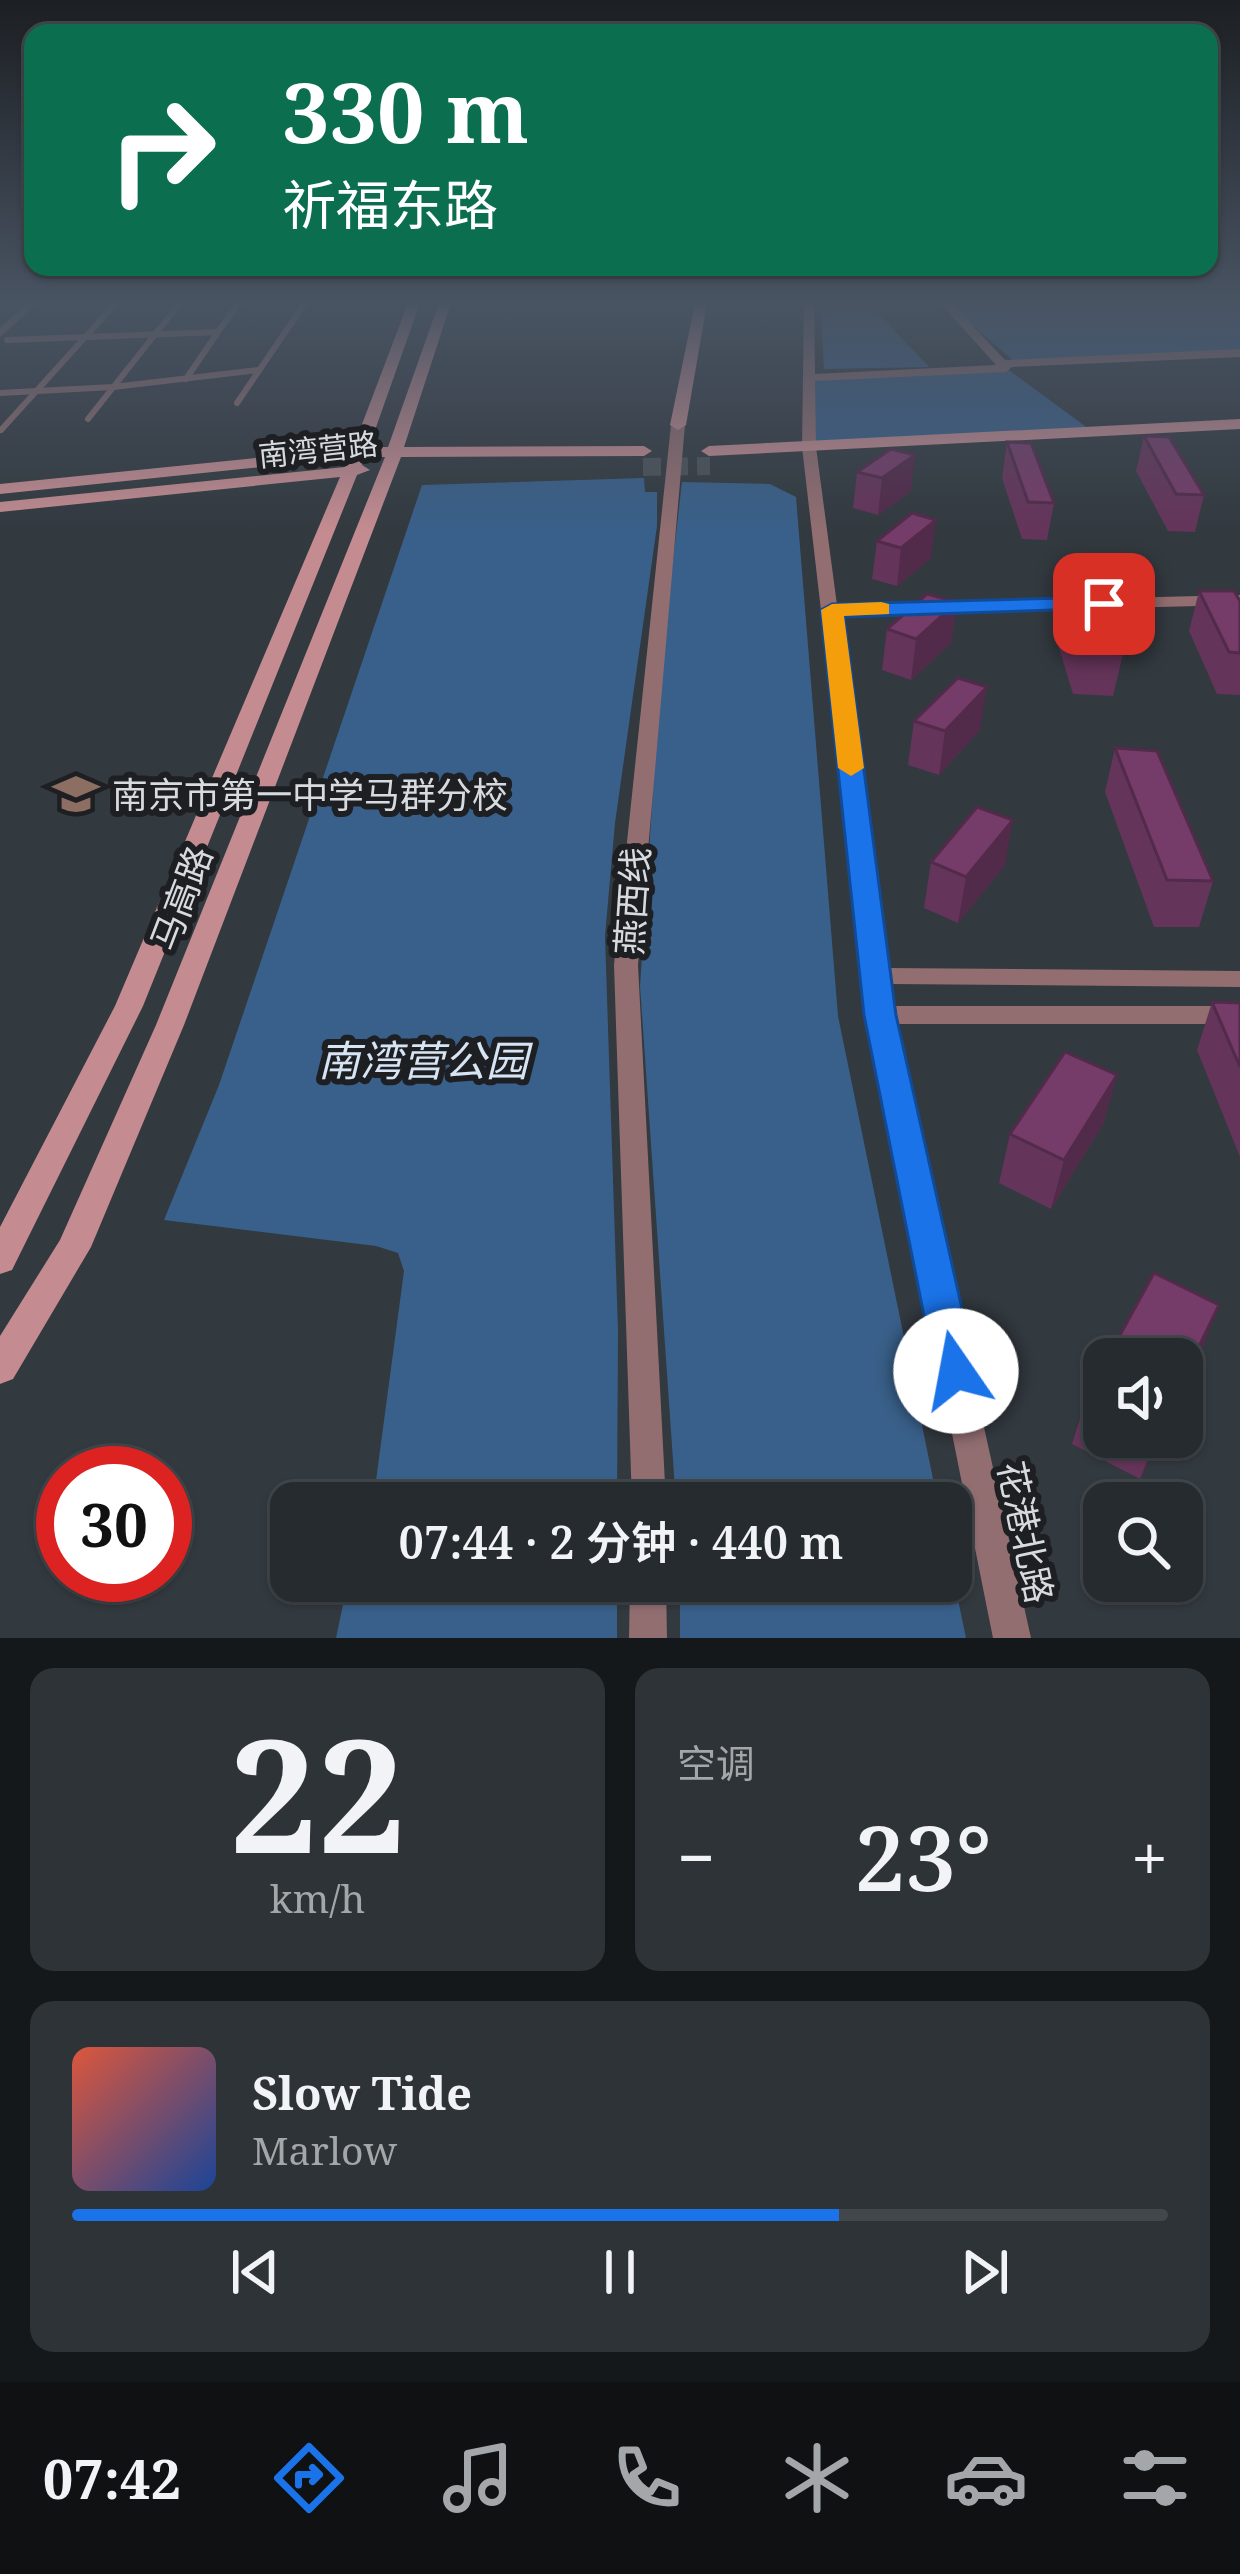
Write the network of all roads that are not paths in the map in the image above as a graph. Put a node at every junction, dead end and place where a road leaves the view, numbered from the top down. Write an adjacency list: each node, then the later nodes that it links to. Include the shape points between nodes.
1 (48, 379): 11 (lane)
2 (119, 379): 9 (lane)
3 (182, 379): 9 (lane)
4 (253, 379): 12 (lane)
5 (385, 379): 22 (main road, 马高路)
6 (418, 379): 20 (main road, 马高路)
7 (687, 379): 15 (main road, 燕西线)
8 (807, 379): 18 (street, 花港北路)
9 (113, 387): 11 (lane); 13 (lane)
10 (0, 393): 11 (lane)
11 (35, 393): 16 (lane)
12 (237, 403)
13 (88, 419)
14 (1240, 424): 18 (main road)
15 (678, 425): 34 (street, 燕西线, via 626,965)
16 (1, 430)
17 (1240, 439): 18 (main road)
18 (812, 456): 19 (main road); 27 (street, 花港北路)
19 (710, 458)
20 (390, 459): 21 (main road, 南湾营路); 22 (main road, 南湾营路); 33 (main road, 马高路, via 153,1066 74,1247)
21 (644, 459)
22 (354, 461): 23 (main road, 南湾营路); 32 (main road, 马高路, via 129,1006)
23 (230, 476): 24 (main road); 25 (main road, 南湾营路)
24 (0, 489)
25 (0, 507)
26 (1240, 601): 27 (street)
27 (832, 610): 28 (street, 花港北路)
28 (875, 976): 29 (street); 30 (street, 花港北路)
29 (1240, 979)
30 (880, 1015): 31 (street); 37 (street, 花港北路)
31 (1240, 1015)
32 (0, 1260)
33 (0, 1368)
34 (648, 1482)
35 (648, 1602): 36 (street)
36 (648, 1638)
37 (1012, 1638)

